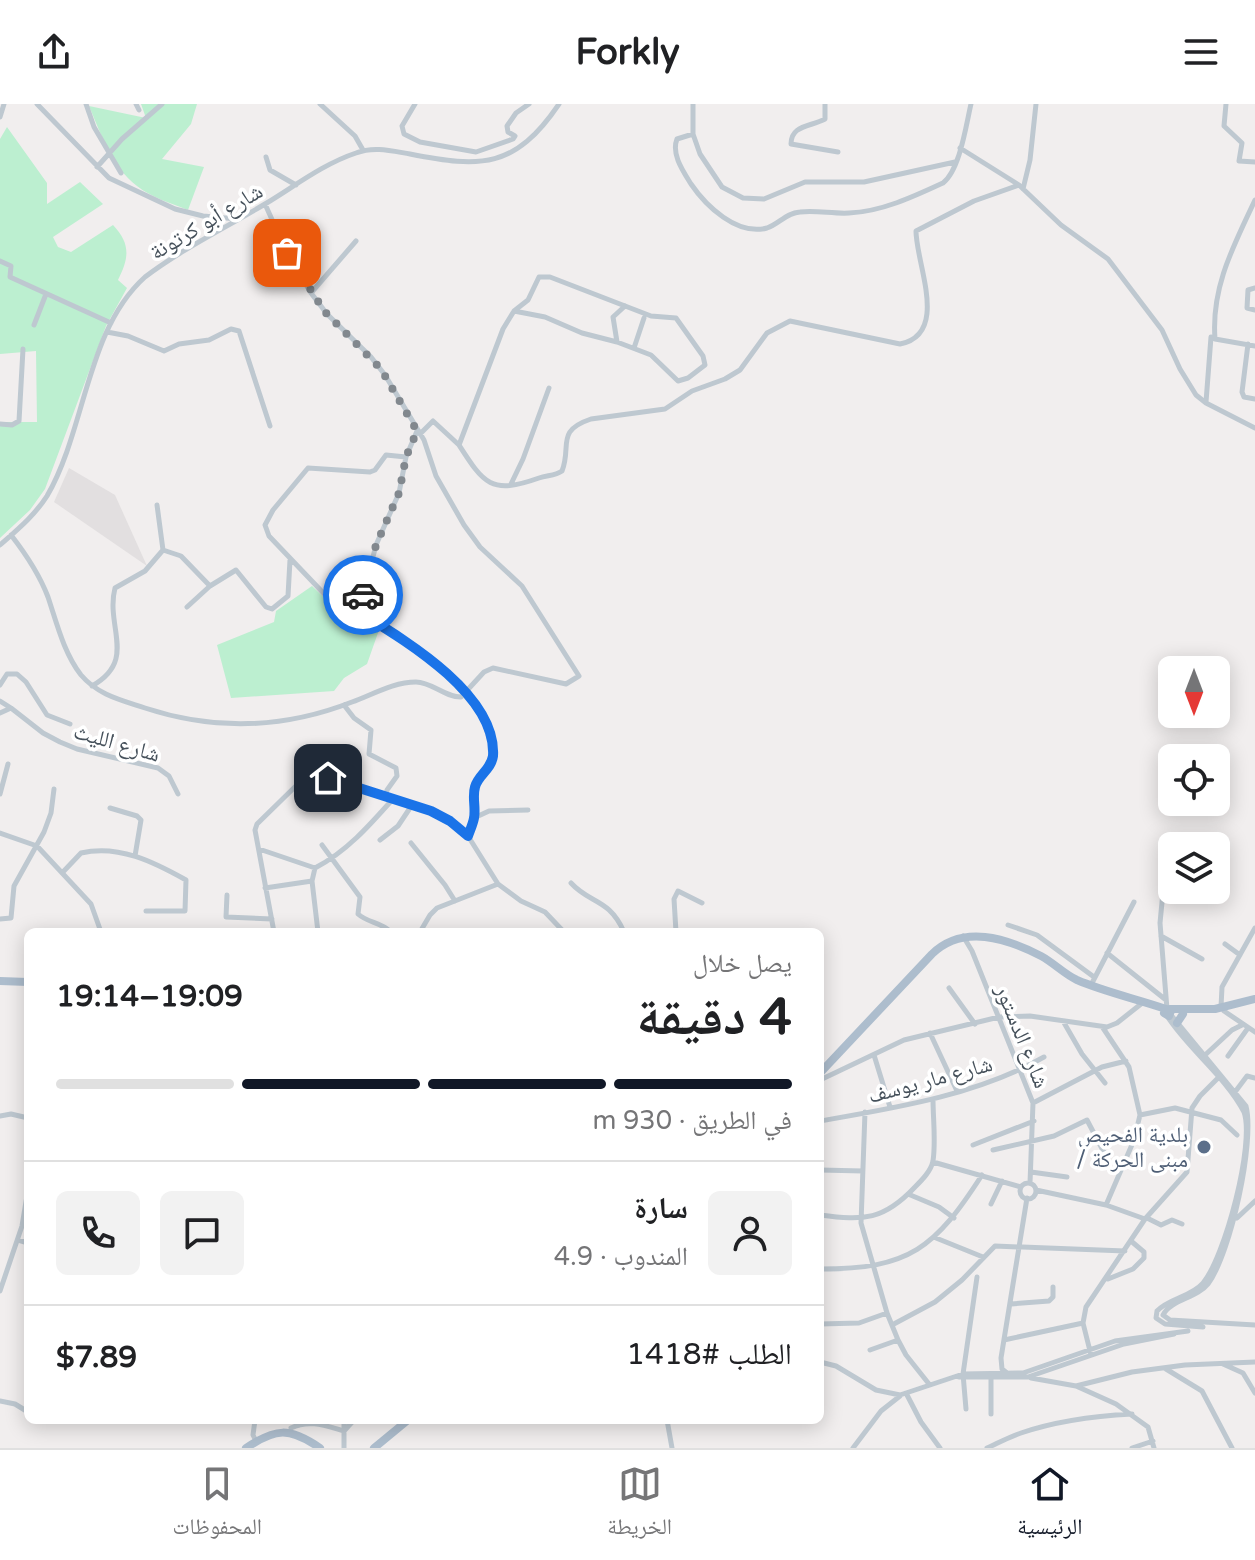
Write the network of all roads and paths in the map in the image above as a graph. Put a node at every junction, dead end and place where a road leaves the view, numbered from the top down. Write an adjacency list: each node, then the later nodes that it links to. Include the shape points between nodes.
1 (4, 104): 14 (street)
2 (37, 104): 23 (street)
3 (86, 104): 19 (street)
4 (162, 104): 19 (street)
5 (320, 104): 17 (street)
6 (415, 104): 7 (street, via 402,126 404,134 476,152 513,139 507,126)
7 (529, 104)
8 (559, 104): 17 (street, شارع أبو كرتونة, via 530,140 490,160 459,164)
9 (693, 104): 15 (street)
10 (825, 104): 18 (street, via 825,119 796,129 791,144)
11 (971, 104): 16 (street)
12 (1036, 104): 26 (street)
13 (1226, 104): 22 (street, via 1224,126 1242,143 1239,161)
14 (0, 117)
15 (693, 134): 21 (street, via 722,187 749,199 771,198 805,182 864,182); 21 (street, via 675,141 681,169 708,205 746,228 765,228 797,212 877,209 946,181)
16 (961, 146): 21 (street); 26 (street)
17 (363, 150): 25 (street, شارع أبو كرتونة)
18 (838, 152)
19 (109, 154): 23 (street); 24 (street)
20 (266, 157): 25 (street, via 270,170)
21 (955, 162)
22 (1255, 162)
23 (97, 167): 29 (street, via 171,208)
24 (121, 173)
25 (296, 185): 28 (street, شارع أبو كرتونة)
26 (1021, 187): 52 (street, via 1113,264 1162,330 1180,369); 59 (street, via 966,205 916,231 927,313 924,330 916,338 900,344 789,322 767,333 740,370 665,409 580,423 565,438 565,467 560,473)
27 (1255, 200): 42 (street, via 1224,271 1214,307)
28 (265, 204): 29 (street, شارع أبو كرتونة); 33 (street)
29 (238, 220): 39 (street, شارع أبو كرتونة, via 145,277 124,298)
30 (356, 241): 33 (street)
31 (0, 261): 34 (street, via 11,265 10,277)
32 (1255, 288): 36 (street, via 1248,290 1247,308)
33 (311, 293): 56 (street, via 381,369)
34 (46, 294): 39 (street); 40 (street)
35 (625, 306): 37 (street, via 544,276 527,302); 43 (street, via 613,317); 46 (street, via 676,318 705,365 678,381 655,357)
36 (1255, 310)
37 (514, 311): 43 (street); 57 (street)
38 (644, 318): 46 (street)
39 (111, 323): 41 (street, شارع أبو كرتونة)
40 (34, 325)
41 (107, 332): 54 (street, via 164,351 239,331); 61 (street, شارع أبو كرتونة, via 50,490)
42 (1215, 339): 44 (street); 52 (street, via 1211,337)
43 (617, 342): 46 (street)
44 (1248, 344): 45 (street); 48 (street)
45 (1255, 346)
46 (634, 348)
47 (23, 349): 53 (street, via 19,421)
48 (1245, 371): 49 (street); 51 (street, via 1242,395)
49 (1253, 373)
50 (549, 388): 59 (street)
51 (1255, 399)
52 (1206, 403): 55 (street)
53 (0, 424)
54 (270, 426)
55 (1255, 428)
56 (418, 432): 57 (street, via 435,422); 58 (street); 70 (street, via 464,525 522,586 580,675 566,684 488,669)
57 (459, 445): 59 (street, via 484,480 494,486)
58 (406, 457): 64 (street, via 386,455 370,472 308,468 265,525); 67 (street)
59 (510, 485)
60 (157, 505): 63 (street)
61 (11, 535): 62 (street, شارع أبو كرتونة); 69 (street, via 46,594 70,656)
62 (0, 545)
63 (163, 550): 65 (street, via 181,556); 69 (street, via 145,571 115,588 116,664)
64 (290, 559): 65 (street, via 288,596 272,609 239,571); 67 (street, via 330,600)
65 (210, 586): 66 (street)
66 (187, 607)
67 (359, 612): 70 (street, via 433,659)
68 (0, 685): 75 (street, via 7,674 17,674 47,715)
69 (92, 686): 72 (street, via 155,711 221,725 268,723)
70 (465, 694): 72 (street, via 454,697 416,682); 84 (street, via 484,721 493,751 491,764 475,787)
71 (0, 701): 73 (street, شارع الليث)
72 (344, 704): 80 (street, via 371,730 369,754 397,770 388,787)
73 (11, 708): 74 (street); 79 (street, شارع الليث, via 43,733 77,749 154,765 169,776)
74 (0, 713)
75 (70, 724)
76 (8, 764): 78 (street)
77 (54, 789): 90 (street)
78 (0, 794)
79 (178, 794)
80 (389, 799): 81 (street); 91 (street, via 310,776 257,824); 93 (street)
81 (412, 805): 86 (street, via 441,815); 87 (street)
82 (110, 808): 92 (street, via 141,820)
83 (528, 810): 84 (street, via 489,811)
84 (474, 818): 86 (street)
85 (0, 833): 90 (street)
86 (468, 836): 98 (street)
87 (380, 840)
88 (411, 843): 101 (street)
89 (322, 845): 93 (street)
90 (37, 846): 95 (street); 106 (street, via 14,886 11,918)
91 (258, 849): 94 (street); 99 (street)
92 (135, 856): 95 (street, via 87,851 75,856); 105 (street, via 187,882 185,911)
93 (331, 860): 94 (street); 112 (street, via 360,897 358,914)
94 (315, 868): 96 (street)
95 (62, 873): 109 (street, via 91,904)
96 (312, 881): 99 (street); 111 (street)
97 (571, 883): 115 (street, via 603,903)
98 (498, 884): 101 (street); 114 (street, via 545,912)
99 (265, 888): 107 (street)
100 (227, 895): 107 (street, via 226,917)
101 (455, 901): 113 (street, via 433,912)
102 (1134, 902): 122 (street)
103 (702, 903): 116 (street, via 678,891)
104 (1163, 904): 118 (street)
105 (146, 911)
106 (0, 919)
107 (272, 919): 110 (street)
108 (1008, 925): 125 (street, via 1037,935)
109 (100, 928)
110 (273, 928)
111 (318, 928)
112 (386, 928)
113 (423, 928)
114 (560, 928)
115 (622, 928)
116 (676, 928)
117 (1255, 928): 119 (street)
118 (1160, 936): 124 (street); 132 (street)
119 (1253, 937): 123 (street)
120 (967, 938): 125 (main road, via 1003,941 1043,957 1075,978); 130 (main road, via 1025,952 1082,986); 134 (street, شارع الدستور); 147 (main road, via 934,957); 150 (main road, via 936,949)
121 (1225, 944): 123 (street)
122 (1107, 953): 125 (street); 132 (street)
123 (1240, 955): 131 (street, via 1222,987)
124 (1202, 959)
125 (1092, 981): 132 (main road)
126 (0, 983): 127 (main road)
127 (24, 985)
128 (949, 988): 137 (street)
129 (1255, 1001): 131 (main road)
130 (1141, 1004): 132 (main road); 139 (street)
131 (1223, 1010): 132 (main road); 133 (main road); 138 (street)
132 (1168, 1011): 133 (main road); 136 (street); 152 (street)
133 (1183, 1014): 136 (main road)
134 (999, 1017): 135 (street); 137 (street); 148 (street, شارع الدستور)
135 (1063, 1021): 139 (street); 149 (street)
136 (1177, 1023): 143 (street)
137 (975, 1024): 141 (street)
138 (1242, 1025): 140 (street); 143 (street); 144 (street)
139 (1102, 1028): 146 (street)
140 (1255, 1032)
141 (930, 1033): 142 (street); 155 (street)
142 (874, 1055): 147 (street); 159 (street)
143 (1204, 1056): 152 (street)
144 (1228, 1056)
145 (1044, 1057): 148 (street, شارع مار يوسف)
146 (1126, 1061): 149 (street); 164 (street)
147 (838, 1067): 151 (main road)
148 (1021, 1070): 155 (street, شارع مار يوسف); 158 (street, شارع الدستور)
149 (1095, 1070): 154 (street); 158 (street)
150 (824, 1073)
151 (824, 1075)
152 (1220, 1076): 156 (street); 162 (street); 196 (street, via 1248,1123 1244,1177)
153 (1255, 1078): 156 (street, via 1246,1078)
154 (1105, 1083)
155 (957, 1091): 157 (street, شارع مار يوسف)
156 (1235, 1092): 160 (street)
157 (933, 1099): 159 (street, شارع مار يوسف); 174 (street)
158 (1033, 1103): 168 (street, شارع الدستور)
159 (890, 1107): 161 (street, شارع مار يوسف)
160 (1247, 1108): 163 (street); 194 (street, via 1251,1143)
161 (865, 1112): 167 (street, شارع مار يوسف); 176 (street)
162 (1192, 1112): 164 (street, via 1169,1108); 169 (street, via 1225,1122); 192 (street, via 1187,1172)
163 (1255, 1112)
164 (1140, 1115): 188 (street)
165 (0, 1116): 166 (street)
166 (24, 1117)
167 (824, 1120)
168 (1034, 1121): 170 (street, شارع الدستور); 171 (street)
169 (1237, 1135)
170 (1033, 1141): 172 (street); 173 (street, via 1087,1120); 177 (street, شارع الدستور)
171 (973, 1145)
172 (993, 1150)
173 (1108, 1160)
174 (933, 1162): 178 (street); 184 (street)
175 (824, 1170): 176 (street)
176 (863, 1171): 193 (street)
177 (1031, 1172): 179 (street); 181 (street, شارع الدستور)
178 (982, 1175): 180 (street); 191 (street)
179 (1067, 1177)
180 (1002, 1181): 182 (street); 187 (street)
181 (1030, 1183): 182 (street); 183 (street)
182 (1021, 1187): 185 (street)
183 (1036, 1190): 185 (street); 188 (street)
184 (908, 1194): 191 (street); 193 (street, via 885,1213)
185 (1027, 1198): 201 (street)
186 (1255, 1201): 194 (street)
187 (991, 1204)
188 (1106, 1205): 192 (street)
189 (24, 1210): 198 (street)
190 (824, 1215): 193 (street)
191 (954, 1218): 197 (street)
192 (1146, 1218): 195 (street, via 1161,1225 1172,1220); 199 (street)
193 (861, 1219): 204 (street)
194 (1236, 1219): 196 (street)
195 (1182, 1224)
196 (1230, 1229): 212 (street, via 1206,1280 1160,1307); 216 (street, via 1206,1285 1163,1313 1170,1320)
197 (936, 1238): 203 (street); 204 (street, via 905,1257)
198 (18, 1240): 200 (street); 209 (street)
199 (1131, 1241): 202 (street); 207 (street, via 1144,1258 1133,1269)
200 (24, 1242)
201 (1020, 1245): 202 (street); 203 (street, via 993,1247); 210 (street)
202 (1125, 1251): 207 (street)
203 (983, 1257): 215 (street, via 935,1302)
204 (873, 1267): 205 (street); 211 (street)
205 (824, 1269)
206 (977, 1277): 231 (street)
207 (1107, 1279): 213 (street, via 1086,1307)
208 (1053, 1287): 210 (street, via 1049,1301)
209 (0, 1291)
210 (1011, 1304): 221 (street)
211 (887, 1313): 214 (street, via 859,1323); 215 (street)
212 (1156, 1318): 216 (street, via 1165,1324); 218 (street)
213 (1083, 1323): 221 (street); 223 (street)
214 (824, 1324)
215 (892, 1325): 220 (street)
216 (1204, 1325): 217 (street); 219 (street)
217 (1255, 1326)
218 (1151, 1330): 219 (street); 223 (street)
219 (1188, 1331): 223 (street)
220 (898, 1340): 222 (street); 234 (street)
221 (1004, 1340): 229 (street, via 1000,1362)
222 (870, 1350)
223 (1090, 1353): 228 (street); 230 (street)
224 (1219, 1362): 225 (street); 227 (street); 236 (street, via 1243,1373)
225 (1255, 1362)
226 (824, 1363): 237 (street, via 876,1390)
227 (1165, 1369): 235 (street); 262 (street, via 1202,1391)
228 (1045, 1372): 230 (street); 233 (street)
229 (1010, 1374): 230 (street); 231 (street)
230 (1026, 1375): 232 (street); 233 (street)
231 (961, 1376): 232 (street); 234 (street); 239 (street)
232 (991, 1378): 241 (street)
233 (1048, 1381): 235 (street)
234 (929, 1384): 237 (street)
235 (1076, 1386): 242 (street)
236 (1255, 1393)
237 (903, 1394): 258 (street, via 881,1411); 259 (street)
238 (0, 1401): 240 (street)
239 (966, 1409)
240 (24, 1410)
241 (991, 1414)
242 (1132, 1414): 251 (street, via 1148,1427); 260 (street, via 1046,1427)
243 (254, 1424): 250 (street)
244 (348, 1424): 249 (street)
245 (406, 1424): 255 (main road)
246 (407, 1424): 256 (main road)
247 (668, 1424): 257 (street)
248 (291, 1428): 249 (street, via 321,1424)
249 (344, 1431): 254 (street)
250 (256, 1441): 252 (main road, via 284,1432); 253 (main road)
251 (1153, 1445): 261 (street)
252 (320, 1447)
253 (246, 1448)
254 (344, 1448)
255 (374, 1448)
256 (381, 1448)
257 (672, 1448)
258 (853, 1448)
259 (940, 1448)
260 (987, 1448)
261 (1132, 1448)
262 (1232, 1448)

